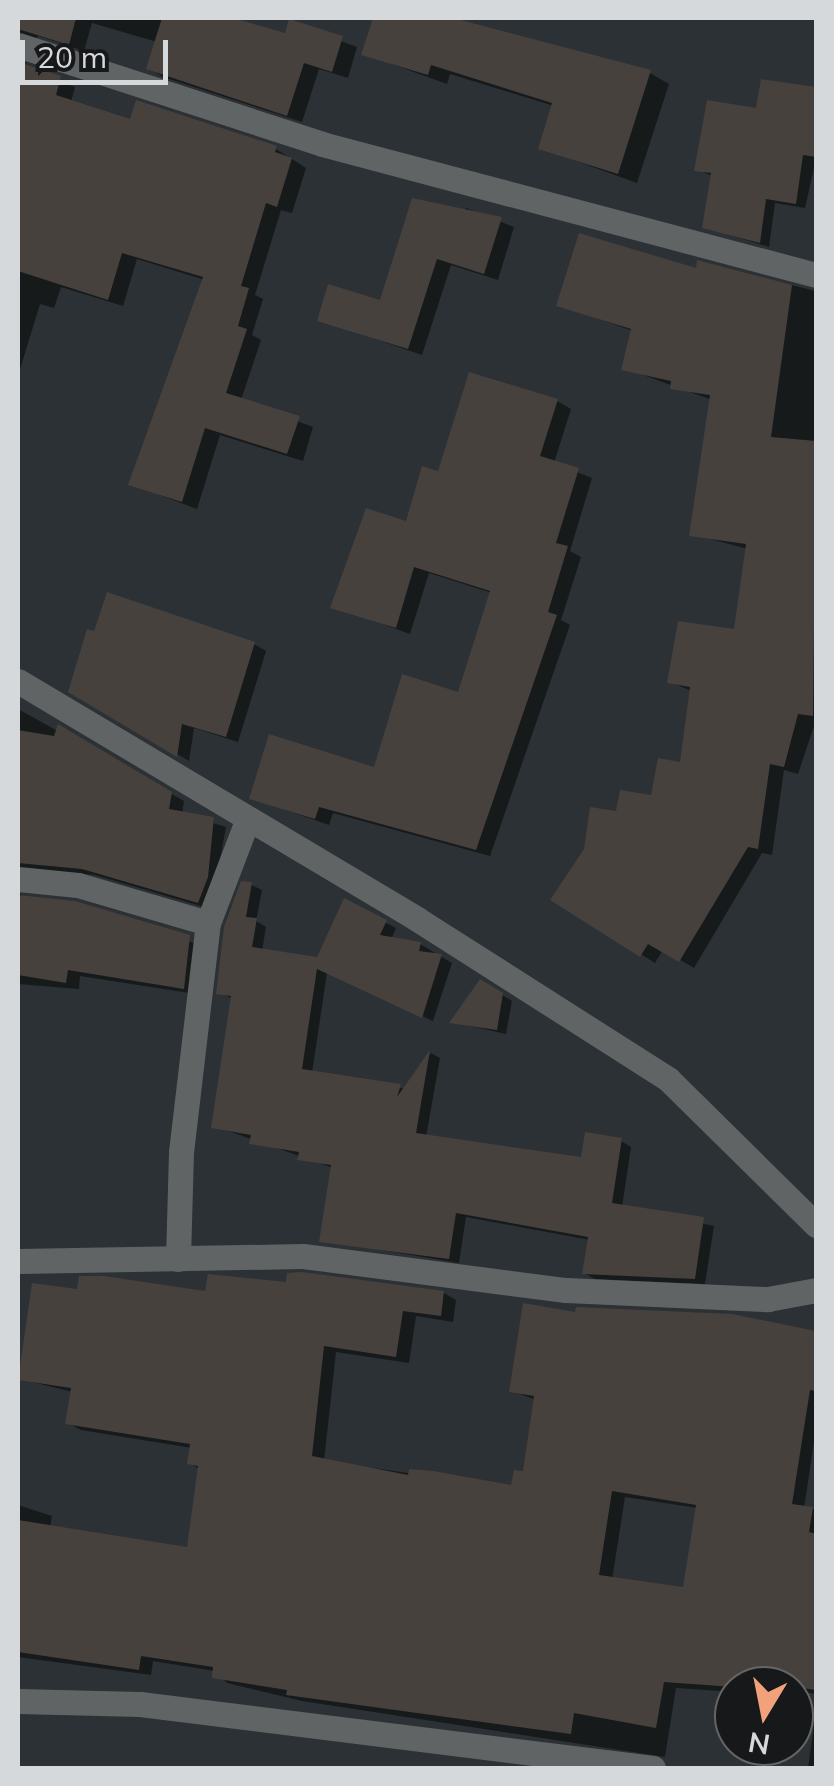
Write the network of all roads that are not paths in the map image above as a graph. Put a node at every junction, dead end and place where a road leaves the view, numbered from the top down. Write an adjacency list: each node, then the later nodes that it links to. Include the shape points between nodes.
1 (18, 45): 2 (street, via 322,144)
2 (816, 275)
3 (18, 681): 4 (street)
4 (248, 821): 6 (street); 7 (street, via 668,1079)
5 (18, 878): 6 (street, via 78,885)
6 (208, 923): 8 (street, via 180,1152)
7 (816, 1224)
8 (178, 1259): 9 (street); 10 (street, via 303,1256 584,1291 768,1300)
9 (18, 1261)
10 (816, 1290)
11 (18, 1701): 12 (street, via 140,1704)
12 (652, 1768)

